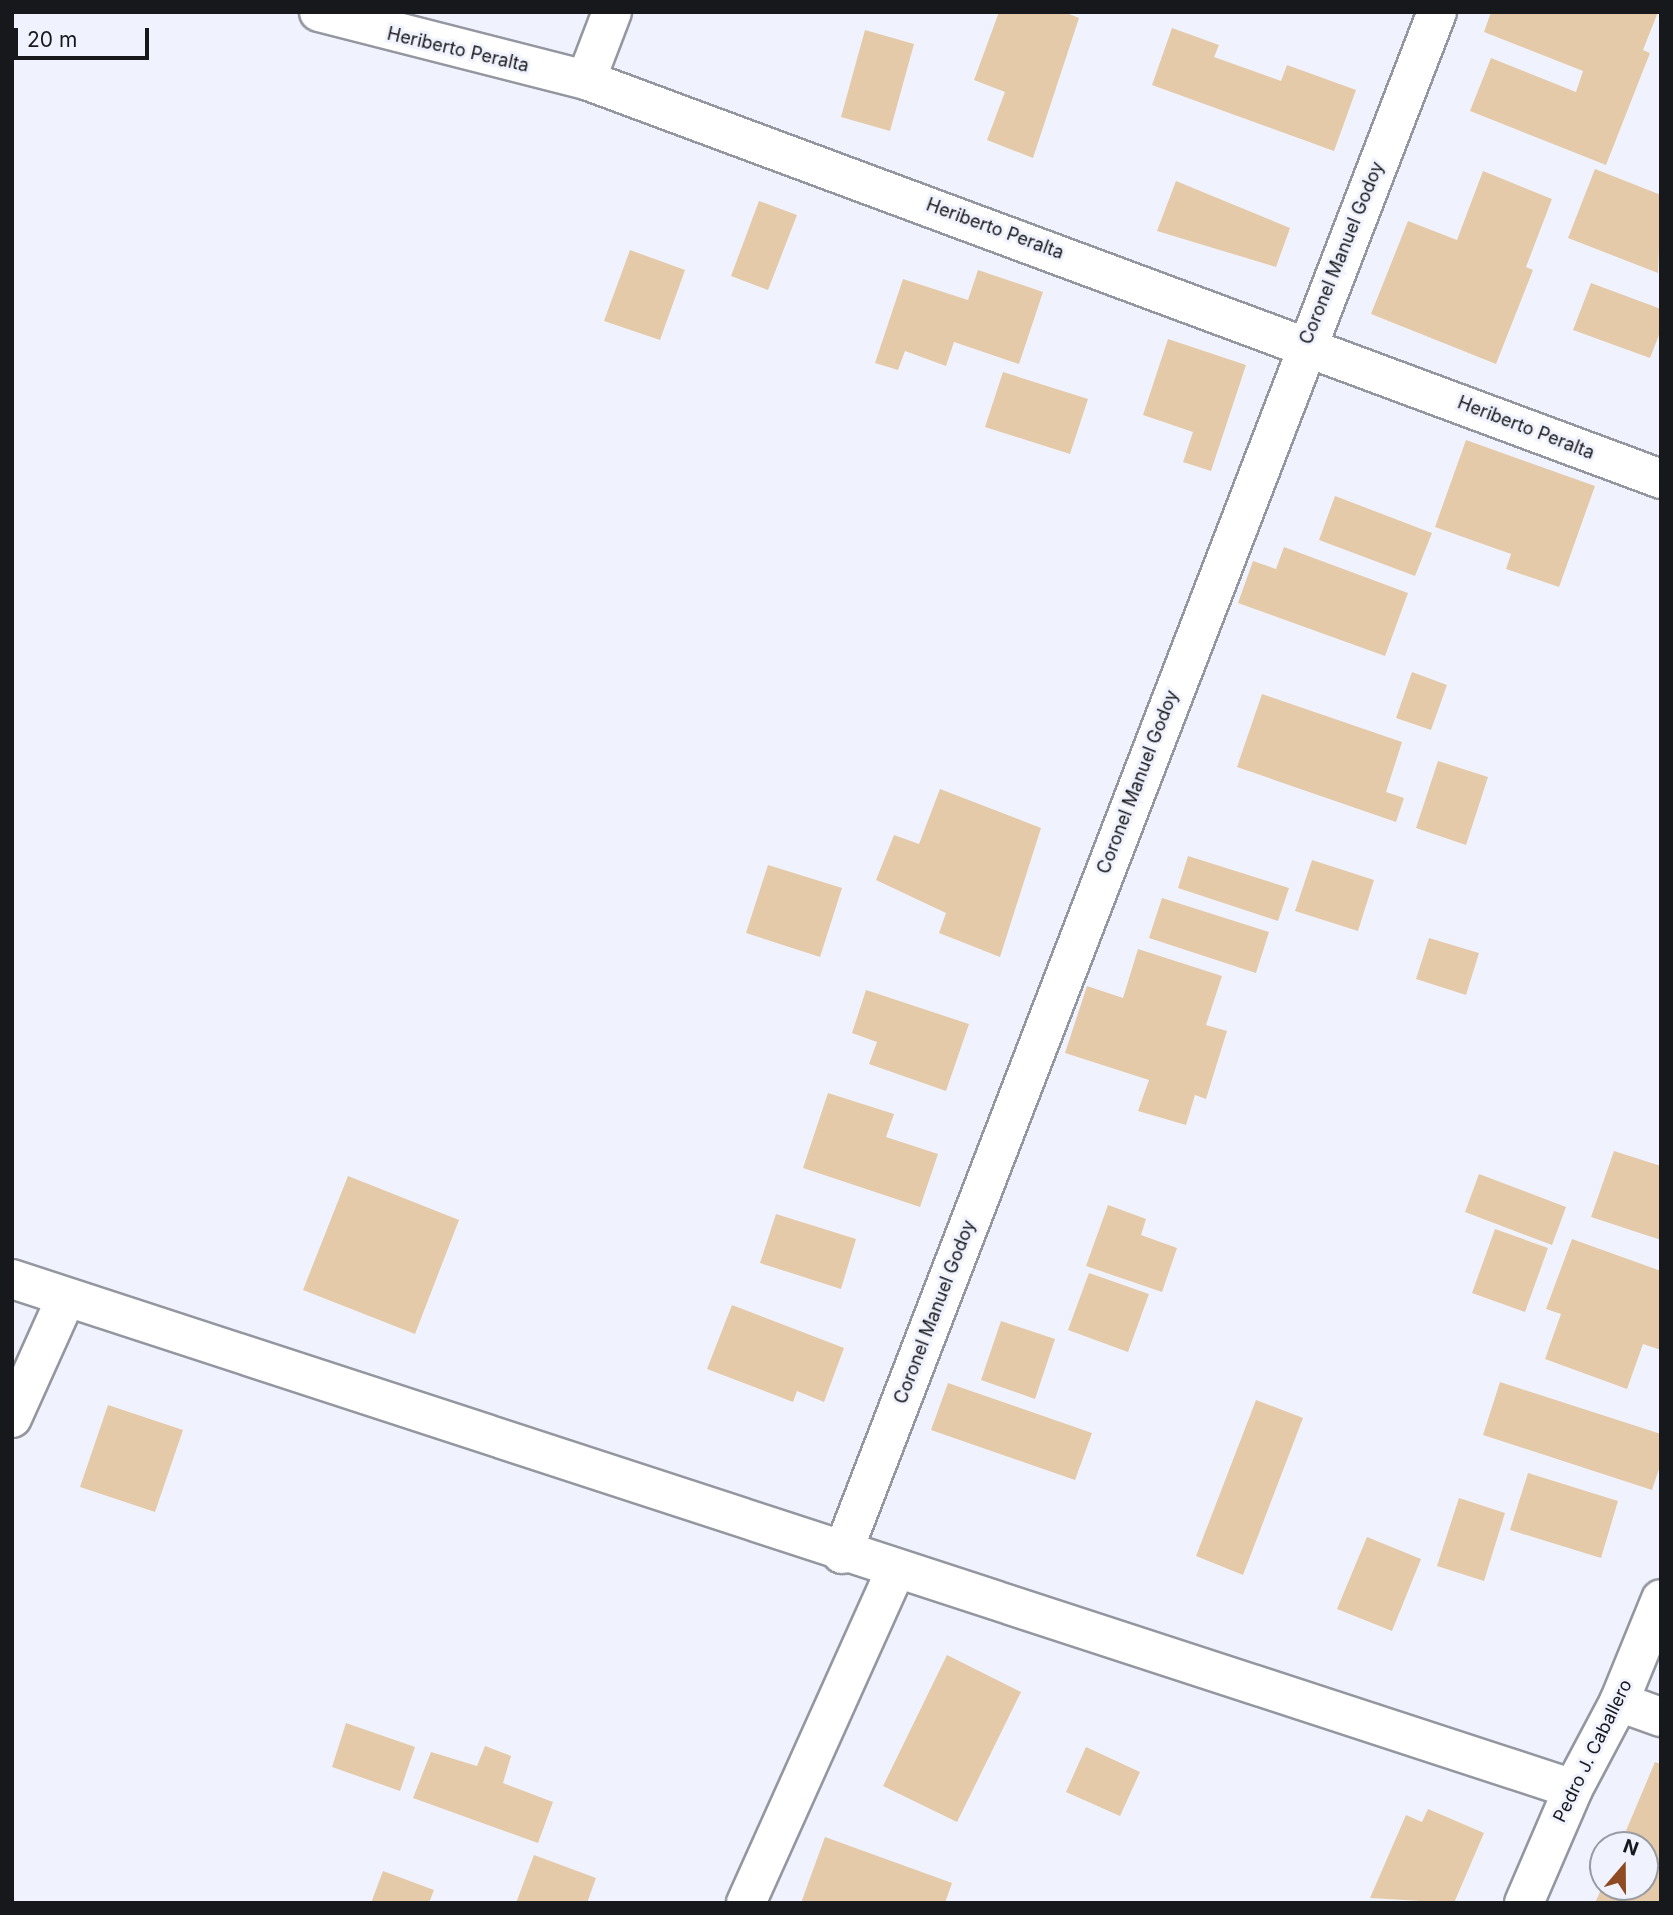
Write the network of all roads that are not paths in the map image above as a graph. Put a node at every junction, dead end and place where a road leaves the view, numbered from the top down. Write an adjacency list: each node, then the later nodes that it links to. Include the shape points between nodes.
1 (318, 12): 4 (street, Heriberto Peralta)
2 (612, 12): 4 (street)
3 (1437, 12): 5 (street, Coronel Manuel Godoy)
4 (586, 80): 5 (street, Heriberto Peralta)
5 (1305, 346): 6 (street, Heriberto Peralta); 10 (street, Coronel Manuel Godoy)
6 (1661, 479)
7 (12, 1279): 8 (street)
8 (66, 1298): 9 (street); 10 (street)
9 (12, 1418)
10 (842, 1554): 11 (street)
11 (895, 1570): 15 (street); 16 (street)
12 (1661, 1599): 13 (street, Pedro J. Caballero)
13 (1619, 1702): 14 (street); 15 (street, Pedro J. Caballero)
14 (1661, 1717)
15 (1573, 1789): 17 (street, Pedro J. Caballero)
16 (746, 1903)
17 (1524, 1903)

